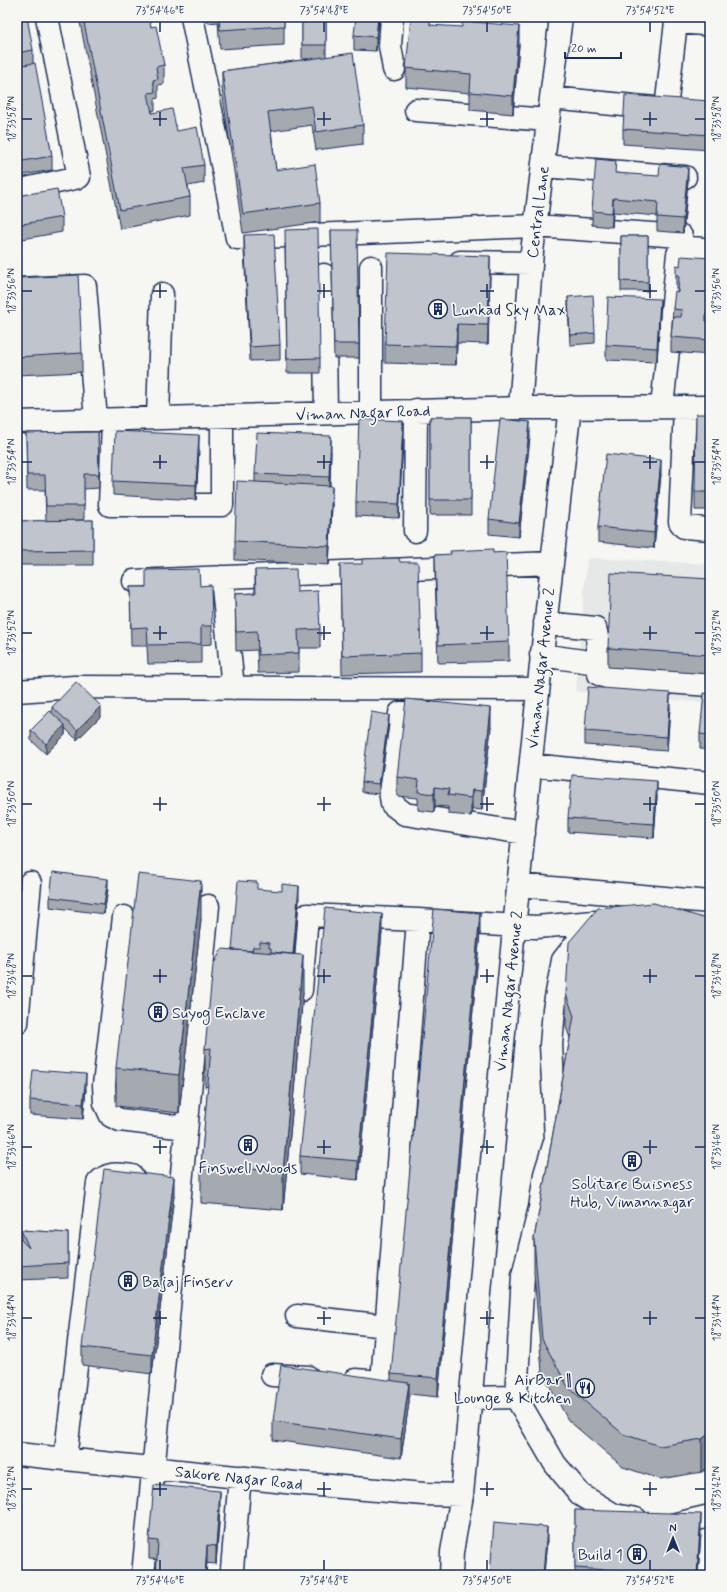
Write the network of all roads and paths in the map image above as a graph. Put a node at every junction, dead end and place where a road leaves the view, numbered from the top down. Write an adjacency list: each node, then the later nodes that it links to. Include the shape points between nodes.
1 (47, 17): 12 (street, via 79,177)
2 (192, 17): 13 (street, via 237,238)
3 (392, 17): 6 (street, via 390,46)
4 (561, 17): 7 (street, Central Lane)
5 (704, 17): 7 (street, via 704,24 676,22 676,110)
6 (394, 69)
7 (551, 98): 9 (street, Central Lane)
8 (416, 110): 9 (street)
9 (548, 120): 10 (street, Central Lane)
10 (542, 166): 11 (street); 13 (street, Central Lane)
11 (685, 177)
12 (17, 191)
13 (535, 226): 14 (street); 17 (street, Central Lane)
14 (681, 236)
15 (710, 250): 23 (street, via 691,248 683,249 678,254)
16 (439, 262): 17 (street)
17 (531, 262): 26 (street, Central Lane)
18 (372, 267): 28 (street)
19 (324, 276): 29 (street)
20 (17, 289): 32 (street, via 85,286)
21 (162, 294): 31 (street)
22 (570, 407): 23 (street, Viman Nagar Road); 26 (street, Viman Nagar Road); 36 (street, Viman Nagar Avenue 2)
23 (662, 407): 24 (street, Viman Nagar Road)
24 (685, 407): 25 (street, Viman Nagar Road); 34 (street, via 680,522 684,527)
25 (710, 407)
26 (520, 408): 27 (street, Viman Nagar Road)
27 (416, 410): 28 (street, Viman Nagar Road); 35 (street)
28 (372, 412): 29 (street, Viman Nagar Road)
29 (326, 413): 30 (street, Viman Nagar Road)
30 (222, 416): 31 (street, Viman Nagar Road); 32 (street, via 222,505 110,505)
31 (158, 418): 32 (street, Viman Nagar Road)
32 (104, 420): 33 (street, Viman Nagar Road)
33 (17, 422)
34 (710, 529)
35 (415, 531)
36 (551, 563): 37 (street); 39 (street, Viman Nagar Avenue 2)
37 (222, 577): 38 (street); 43 (street)
38 (134, 581)
39 (545, 623): 40 (street, Viman Nagar Avenue 2); 41 (street, via 595,628 598,636)
40 (541, 655): 41 (street); 44 (street, Viman Nagar Avenue 2)
41 (597, 662): 42 (street, via 599,674 609,678)
42 (710, 685)
43 (233, 688): 44 (street); 45 (street, via 74,687)
44 (537, 689): 47 (street, Viman Nagar Avenue 2)
45 (17, 691)
46 (441, 715): 49 (street, via 400,713 390,790 392,804 405,814)
47 (531, 764): 48 (street); 49 (street, Viman Nagar Avenue 2)
48 (710, 783)
49 (524, 833): 51 (street, Viman Nagar Avenue 2)
50 (30, 883): 60 (street)
51 (518, 885): 52 (street); 58 (street, Viman Nagar Avenue 2)
52 (710, 902)
53 (208, 906): 61 (street)
54 (124, 917): 63 (street, via 104,1085 105,1103 110,1116 120,1120)
55 (418, 920): 58 (street); 59 (street, via 307,915); 66 (street)
56 (594, 922): 57 (street); 58 (street, via 536,927); 68 (street, via 563,960 554,1009 551,1045 556,1139 545,1174 540,1208 523,1274)
57 (633, 925)
58 (514, 926): 69 (street, Viman Nagar Avenue 2)
59 (299, 1008)
60 (17, 1023)
61 (192, 1074): 62 (street); 63 (street)
62 (215, 1074)
63 (186, 1128): 64 (street)
64 (181, 1181): 71 (street, via 117,1174 104,1176 98,1183); 72 (street)
65 (297, 1316): 66 (street)
66 (386, 1326): 67 (street, via 382,1382)
67 (272, 1375)
68 (516, 1397): 69 (street); 75 (street, via 555,1464 581,1495 600,1507 614,1515 673,1526)
69 (470, 1398): 74 (street, Viman Nagar Avenue 2)
70 (17, 1454): 71 (street, Sakore Nagar Road)
71 (65, 1459): 72 (street, Sakore Nagar Road)
72 (153, 1468): 73 (street, Sakore Nagar Road); 77 (street)
73 (240, 1477): 74 (street, Sakore Nagar Road); 76 (street)
74 (462, 1496): 78 (street, Viman Nagar Avenue 2, via 452,1552)
75 (710, 1516)
76 (232, 1569)
77 (143, 1575)
78 (451, 1575)

